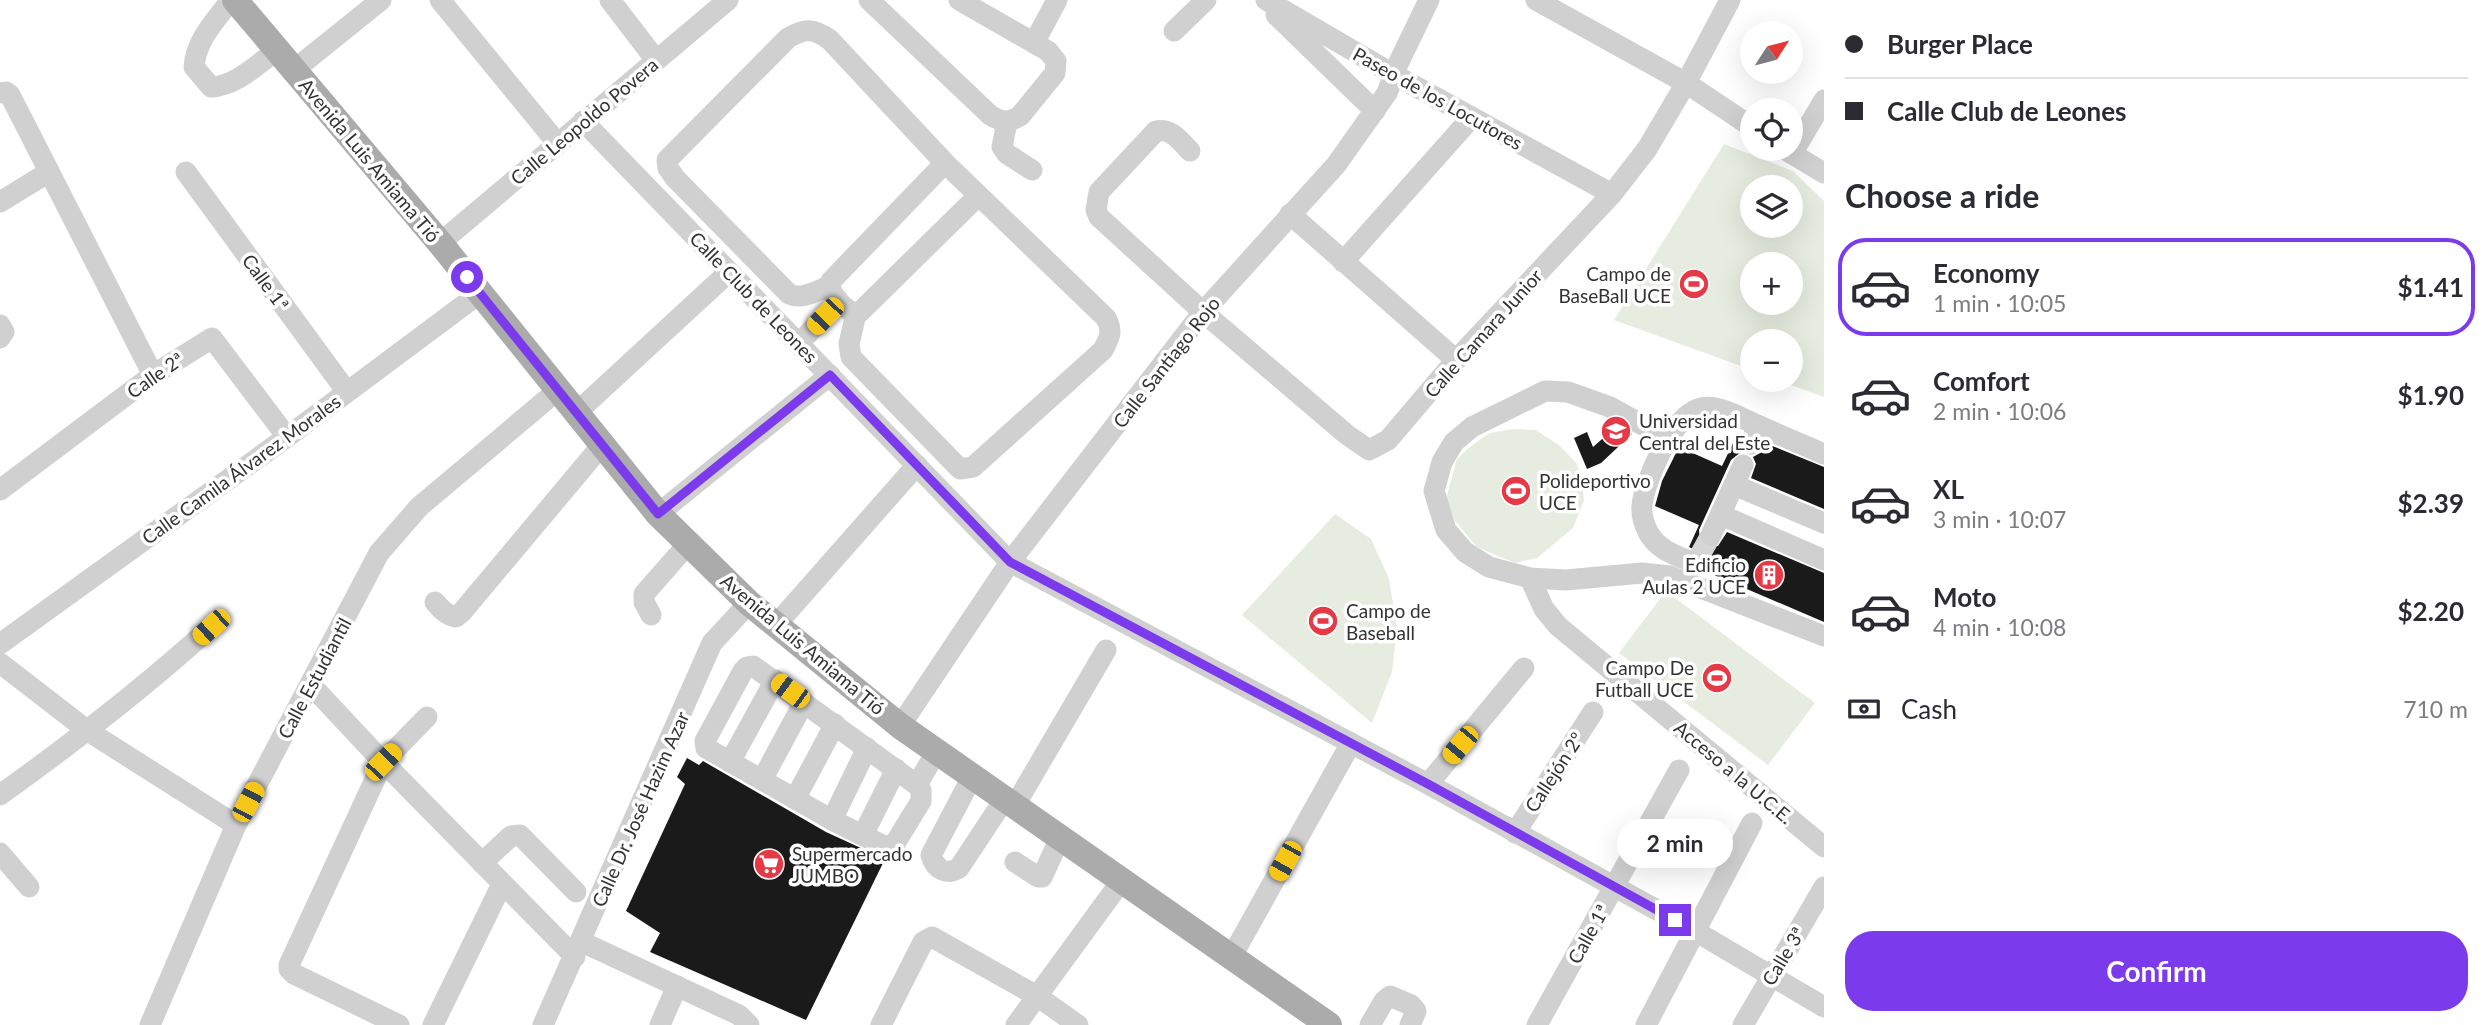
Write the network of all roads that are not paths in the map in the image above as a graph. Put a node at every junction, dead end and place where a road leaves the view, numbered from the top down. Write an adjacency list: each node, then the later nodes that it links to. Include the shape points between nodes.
1 (233, 0): 19 (main road, Avenida Luis Amiama Tió); 19 (street, via 206,31 198,49 194,68 202,78 211,87 220,87 247,72)
2 (381, 0): 19 (street)
3 (440, 0): 31 (street)
4 (610, 0): 17 (street)
5 (633, 0): 17 (street)
6 (728, 0): 20 (street, Calle Leopoldo Povera)
7 (869, 0): 29 (street, via 990,115)
8 (959, 0): 18 (street)
9 (1057, 0): 18 (street)
10 (1206, 0): 16 (street)
11 (1260, 0): 25 (street)
12 (1266, 0): 21 (street, Paseo de los Locutores)
13 (1429, 0): 21 (street, Calle Santiago Rojo)
14 (1536, 0): 22 (street)
15 (1730, 0): 22 (street, Calle Camara Junior)
16 (1174, 31)
17 (637, 32): 20 (street)
18 (1034, 43): 29 (street, via 1054,57 1057,68 1020,116)
19 (286, 60): 43 (main road, Avenida Luis Amiama Tió)
20 (656, 60): 28 (street, Calle Leopoldo Povera)
21 (1394, 74): 25 (street, Calle Santiago Rojo); 26 (street, Paseo de los Locutores)
22 (1686, 83): 27 (street); 39 (street, Calle Camara Junior, via 1647,149)
23 (0, 93): 36 (street, via 10,95)
24 (1824, 100): 30 (street)
25 (1375, 111): 42 (street, Calle Santiago Rojo, via 1336,165)
26 (1472, 117): 39 (street, Paseo de los Locutores); 44 (street)
27 (1740, 119)
28 (583, 121): 31 (street, Calle Leopoldo Povera); 45 (street, Calle Club de Leones)
29 (1007, 122): 35 (street, via 1002,147)
30 (1803, 130)
31 (558, 144): 43 (street, Calle Leopoldo Povera)
32 (1190, 151): 48 (street, via 1173,134 1156,131 1099,192 1096,210)
33 (1803, 161): 38 (street)
34 (945, 163): 40 (street); 47 (street, via 831,281); 47 (street, via 830,40 810,29 788,38 670,155 668,168 675,178 789,294)
35 (1032, 170)
36 (49, 172): 41 (street); 53 (street)
37 (186, 172): 56 (street, Calle 1ª)
38 (1824, 173)
39 (1612, 194): 52 (street, Calle Camara Junior)
40 (978, 196): 47 (street); 47 (street, via 1111,327 1103,350 973,467 960,469 851,357)
41 (0, 202)
42 (1290, 214): 44 (street); 48 (street, Calle Santiago Rojo)
43 (440, 243): 46 (main road, Avenida Luis Amiama Tió)
44 (1343, 262): 52 (street)
45 (729, 272): 51 (street, Calle Club de Leones); 57 (street)
46 (480, 293): 55 (main road, Avenida Luis Amiama Tió); 56 (street, Calle Camila Álvarez Morales)
47 (841, 301): 51 (street)
48 (1203, 312): 52 (street, Calle Camara Junior, via 1369,450 1388,440); 74 (street, Calle Santiago Rojo)
49 (0, 325): 50 (street, via 4,332)
50 (0, 338)
51 (799, 343): 54 (street, Calle Club de Leones)
52 (1457, 360)
53 (153, 375): 58 (street, Calle 2ª, via 212,338); 65 (street, Calle 2ª)
54 (830, 375): 62 (street, Calle Club de Leones); 67 (street)
55 (558, 390): 57 (main road, Avenida Luis Amiama Tió); 88 (street, Calle Estudiantil, via 419,507 379,553)
56 (347, 393): 58 (street, Calle Camila Álvarez Morales)
57 (576, 413): 60 (main road, Avenida Luis Amiama Tió)
58 (287, 437): 83 (street, Calle Camila Álvarez Morales)
59 (1668, 439): 61 (street, via 1687,414 1717,408 1754,434); 75 (street, via 1610,407 1569,392 1545,391 1472,427 1454,442 1442,462 1434,491 1446,530 1465,552 1489,567); 79 (street, via 1644,494 1643,521 1649,535 1661,548 1698,560 1694,569)
60 (602, 445): 67 (main road, Avenida Luis Amiama Tió); 76 (street, via 462,612 452,616)
61 (1824, 454)
62 (917, 465): 74 (street, Calle Club de Leones); 80 (street)
63 (1743, 465): 64 (street)
64 (1734, 485): 66 (street); 68 (street)
65 (0, 490)
66 (1771, 500): 69 (street); 70 (street)
67 (658, 514): 72 (main road, Avenida Luis Amiama Tió)
68 (1721, 515): 70 (street); 71 (street)
69 (1824, 523)
70 (1758, 531): 73 (street)
71 (1711, 535)
72 (688, 544): 77 (main road, Avenida Luis Amiama Tió); 78 (street, via 644,594)
73 (1824, 560)
74 (1010, 562): 93 (street, Calle Santiago Rojo); 95 (street, Calle Club de Leones)
75 (1530, 578): 82 (street, via 1670,576); 115 (street, Acceso a la U.C.E., via 1544,609 1558,626)
76 (435, 602)
77 (749, 603): 80 (main road, Avenida Luis Amiama Tió); 126 (street, Calle Dr. José Hazim Azar, via 712,643)
78 (651, 615)
79 (1824, 625)
80 (775, 626): 93 (main road, Avenida Luis Amiama Tió)
81 (211, 627): 94 (street)
82 (1824, 636)
83 (0, 643)
84 (1106, 650): 108 (street)
85 (0, 663): 94 (street)
86 (1524, 668): 104 (street)
87 (775, 680): 89 (street); 99 (street); 99 (street, via 752,666 743,671 704,745)
88 (311, 685): 98 (street); 111 (street, Calle Estudiantil)
89 (804, 702): 92 (street); 103 (street)
90 (1593, 712): 112 (street, Callejón 2º)
91 (426, 717): 98 (street)
92 (835, 724): 96 (street); 107 (street)
93 (900, 726): 97 (main road, Avenida Luis Amiama Tió)
94 (88, 731): 106 (street); 111 (street)
95 (1351, 743): 104 (street, Calle Club de Leones); 127 (street)
96 (867, 748): 100 (street); 109 (street)
97 (936, 752): 102 (main road, Avenida Luis Amiama Tió); 105 (street)
98 (383, 762): 118 (street); 133 (street, via 289,967 294,974)
99 (730, 762): 103 (street)
100 (896, 769): 105 (street); 113 (street)
101 (1679, 769): 122 (street, Calle 1ª)
102 (972, 777): 108 (main road, Avenida Luis Amiama Tió); 108 (street, via 931,855 943,871 958,867)
103 (762, 780): 107 (street)
104 (1428, 784): 112 (street, Calle Club de Leones)
105 (917, 785): 113 (street, via 921,800 898,841 890,847)
106 (0, 795)
107 (795, 799): 109 (street)
108 (1009, 803): 114 (main road, Avenida Luis Amiama Tió)
109 (832, 820): 113 (street)
110 (1752, 822): 125 (street)
111 (236, 825): 132 (street, Calle Estudiantil)
112 (1515, 833): 122 (street, Calle Club de Leones)
113 (863, 835)
114 (1060, 838): 117 (street, via 1042,877); 119 (main road, Avenida Luis Amiama Tió)
115 (1822, 839)
116 (0, 853): 121 (street)
117 (1015, 862)
118 (482, 863): 120 (street); 124 (street, via 511,835 520,835)
119 (1122, 880): 127 (main road, Avenida Luis Amiama Tió); 130 (street)
120 (502, 884): 126 (street); 134 (street)
121 (29, 887)
122 (1614, 887): 125 (street, Calle Club de Leones); 144 (street, Calle 1ª)
123 (1824, 887): 128 (street, Calle 3ª)
124 (576, 892)
125 (1695, 931): 128 (street, Calle Club de Leones); 145 (street)
126 (578, 949): 129 (street); 135 (street, Calle Dr. José Hazim Azar)
127 (1232, 956): 141 (main road, Avenida Luis Amiama Tió)
128 (1771, 975): 131 (street, Calle Club de Leones); 146 (street, Calle 3ª)
129 (677, 986): 136 (street); 137 (street, via 740,1015)
130 (1037, 996): 138 (street, via 929,937); 139 (street); 140 (street)
131 (1824, 1007)
132 (149, 1025)
133 (399, 1025)
134 (433, 1025)
135 (543, 1025)
136 (660, 1025)
137 (749, 1025)
138 (881, 1025)
139 (1016, 1025)
140 (1078, 1025)
141 (1329, 1025)
142 (1370, 1025): 143 (street, via 1390,996 1416,1012)
143 (1410, 1025)
144 (1537, 1025)
145 (1646, 1025)
146 (1743, 1025)

